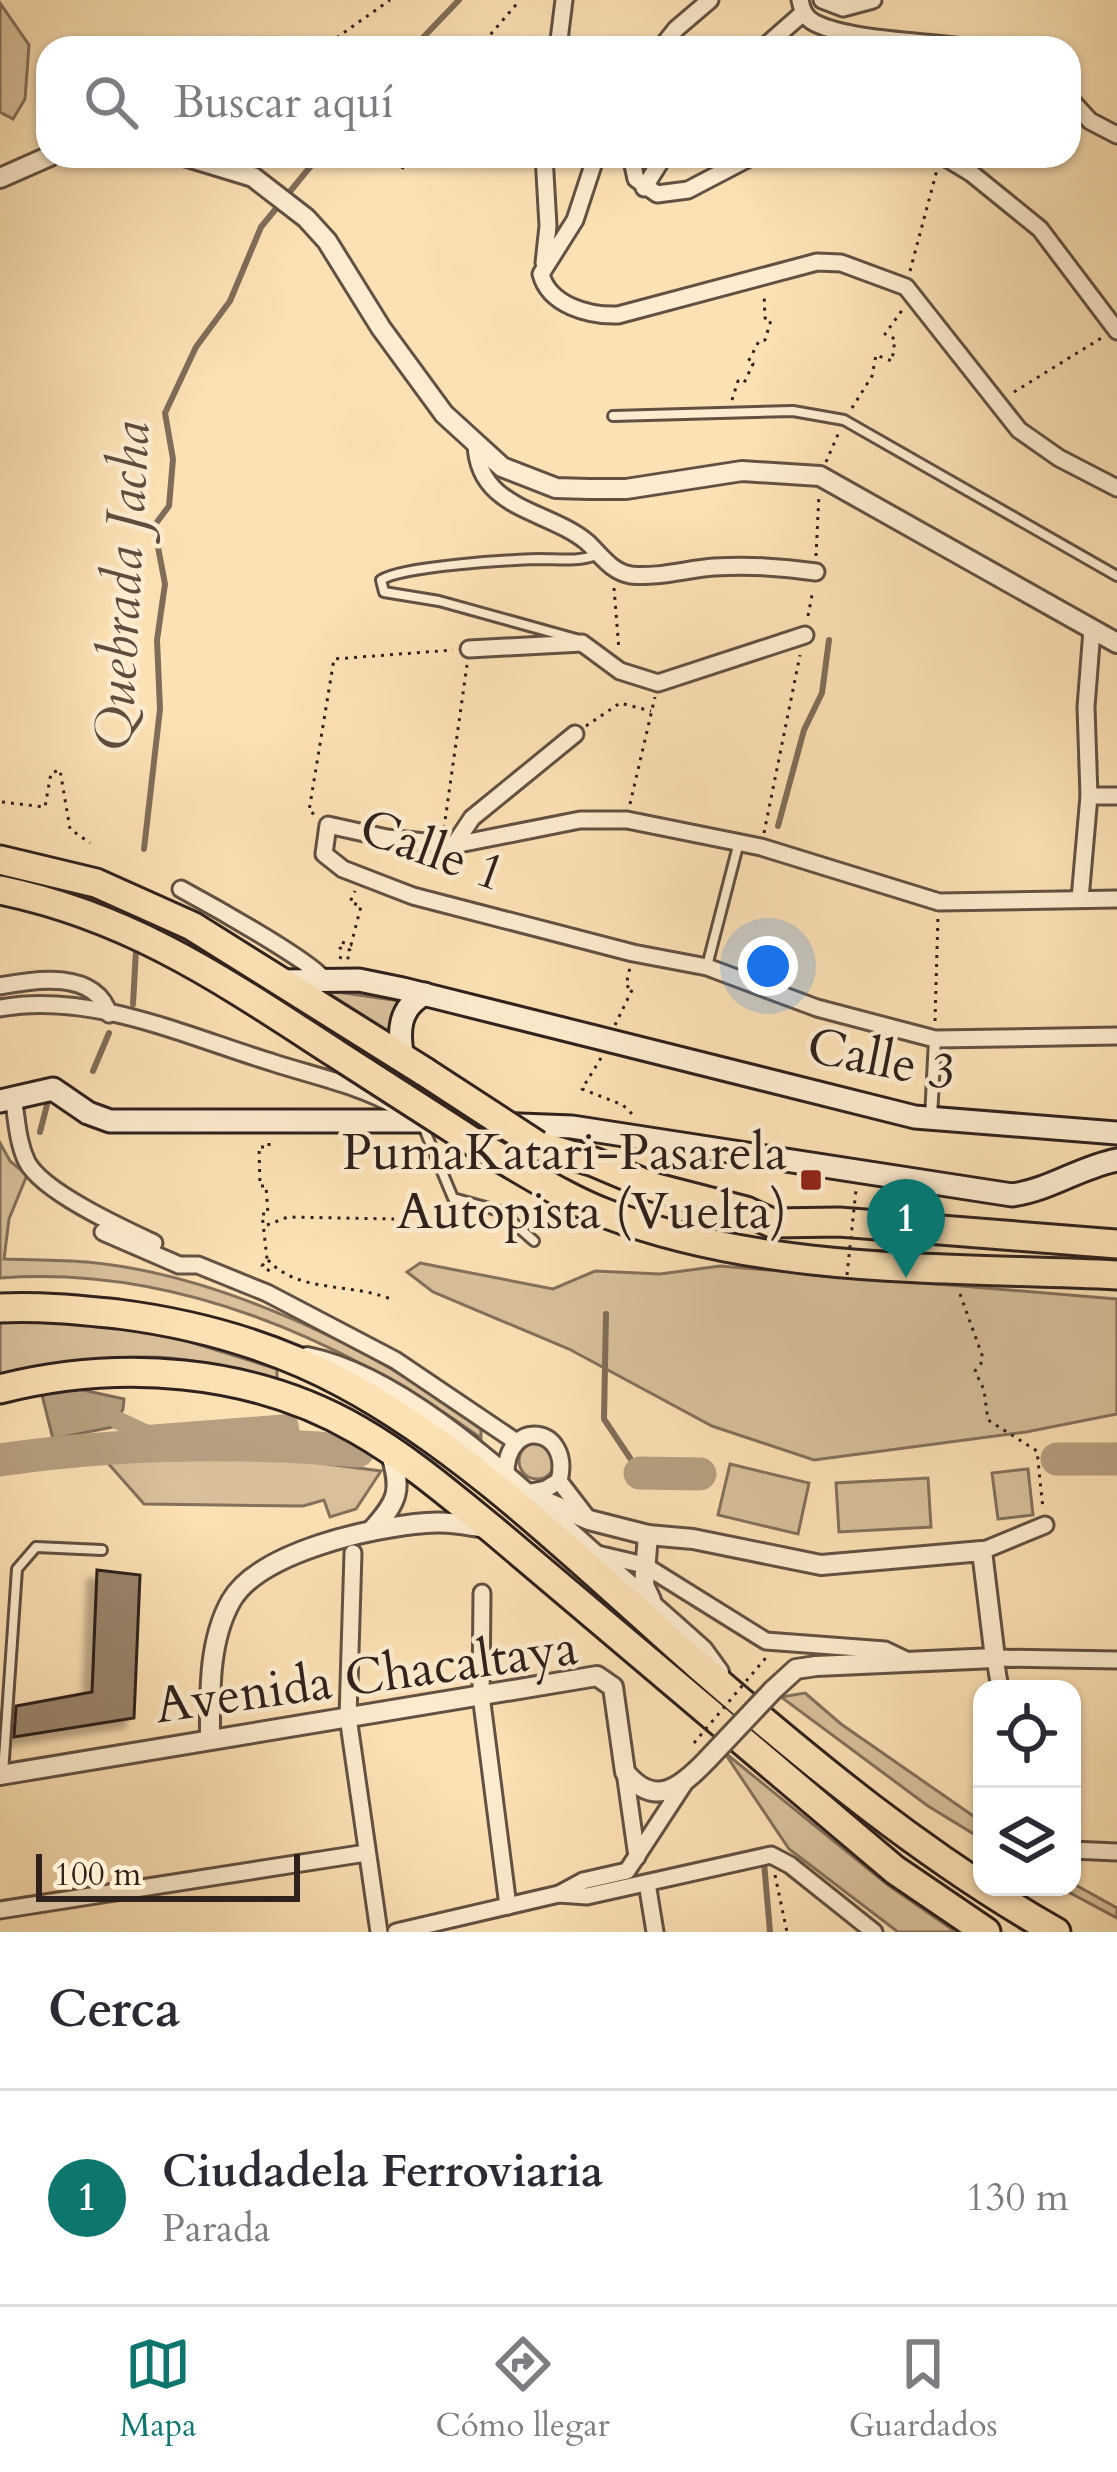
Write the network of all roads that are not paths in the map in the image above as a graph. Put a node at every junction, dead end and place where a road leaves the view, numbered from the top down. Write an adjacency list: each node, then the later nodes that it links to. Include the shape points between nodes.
1 (564, 0): 6 (street)
2 (710, 0): 7 (street)
3 (822, 0): 4 (street, via 843,8)
4 (873, 0)
5 (801, 7): 8 (street); 9 (street, via 814,23)
6 (560, 36)
7 (670, 36)
8 (774, 36)
9 (878, 36)
10 (1081, 111): 11 (street)
11 (1117, 135)
12 (36, 160): 20 (street)
13 (223, 168): 25 (street, via 253,177 306,218 411,372)
14 (545, 168): 22 (street)
15 (592, 168): 22 (street, via 575,220)
16 (634, 168): 21 (street)
17 (656, 168): 21 (street)
18 (730, 168): 21 (street, via 688,190)
19 (963, 168): 23 (street, via 1040,229)
20 (0, 178)
21 (644, 188)
22 (544, 263): 26 (street, via 548,292 602,316 817,262 905,287 1039,446)
23 (1116, 330)
24 (613, 416): 29 (lane, via 793,411 844,420)
25 (476, 444): 27 (street, via 479,469 496,492); 30 (street, via 502,467 556,488 626,489 742,471 820,476)
26 (1117, 488)
27 (597, 554): 28 (street, via 631,575 717,567); 32 (lane, via 381,580 393,596 439,601)
28 (816, 572)
29 (1117, 576)
30 (1092, 630): 33 (street); 36 (street)
31 (806, 634): 32 (street, via 658,683 620,671)
32 (582, 643): 34 (street)
33 (1117, 643)
34 (470, 649)
35 (575, 734): 39 (street)
36 (1089, 796): 37 (street); 43 (street)
37 (1117, 796)
38 (739, 842): 39 (street, Calle 1, via 627,820 580,820); 43 (street, Calle 1, via 939,902); 45 (lane)
39 (448, 843): 45 (street, Calle 1, via 328,825 324,854 362,885)
40 (0, 860): 47 (highway, via 147,904)
41 (181, 889): 46 (street)
42 (0, 890): 64 (highway, bridge, via 141,934 601,1212 733,1251)
43 (1081, 899): 44 (street, Calle 1)
44 (1117, 899)
45 (707, 967): 53 (street, Calle 1)
46 (330, 980): 47 (main road, Calle 3); 49 (main road, Calle 3)
47 (282, 981): 54 (highway)
48 (0, 986): 51 (street, via 82,985)
49 (424, 994): 54 (main road, via 403,1014 399,1039); 56 (main road, Calle 3)
50 (0, 1008): 51 (street, via 50,1004)
51 (109, 1014): 57 (street, via 323,1079)
52 (1117, 1036): 53 (street, Calle 1)
53 (935, 1039): 56 (street)
54 (414, 1065): 62 (highway, bridge, via 537,1145 772,1223)
55 (6, 1099): 57 (main road, via 53,1089 110,1120); 63 (street, via 30,1168 89,1212)
56 (931, 1118): 58 (main road, Calle 3)
57 (421, 1121): 59 (main road, via 572,1127 1012,1196); 61 (lane, via 453,1198 500,1211)
58 (1117, 1133)
59 (1117, 1160)
60 (103, 1232): 63 (street)
61 (534, 1241)
62 (1117, 1244)
63 (198, 1265): 68 (street, via 395,1360)
64 (1117, 1275)
65 (0, 1308): 66 (highway, via 158,1319)
66 (255, 1346): 70 (street, via 330,1361 410,1402); 90 (highway, via 342,1382 441,1447)
67 (0, 1389): 69 (highway, via 130,1371 214,1379 314,1409)
68 (515, 1441): 70 (street); 71 (street, via 549,1439 560,1451)
69 (391, 1451): 75 (highway); 76 (street, via 397,1496)
70 (506, 1475): 72 (street)
71 (559, 1481): 72 (street); 73 (street)
72 (526, 1493): 73 (street); 81 (street)
73 (589, 1520): 77 (street)
74 (1045, 1525): 79 (street)
75 (492, 1529): 76 (street, via 424,1523); 108 (highway, via 895,1870)
76 (371, 1531): 92 (street, via 293,1556 242,1586 219,1634)
77 (648, 1535): 79 (street, via 820,1565); 82 (street)
78 (102, 1550): 94 (lane, via 36,1547 17,1569)
79 (982, 1551): 85 (street)
80 (353, 1553): 91 (street)
81 (593, 1553): 82 (street); 84 (street)
82 (644, 1565): 84 (street); 86 (street, via 766,1641 885,1650)
83 (482, 1593): 89 (street)
84 (652, 1604): 90 (street, via 704,1650)
85 (995, 1658): 86 (street); 87 (street); 88 (street)
86 (906, 1660): 95 (street, bridge, via 796,1670)
87 (1117, 1660)
88 (999, 1680)
89 (481, 1695): 91 (street, Avenida Chacaltaya); 93 (street, Avenida Chacaltaya, via 597,1676 613,1687); 102 (street)
90 (739, 1700): 109 (highway, via 901,1834)
91 (348, 1717): 92 (street, Avenida Chacaltaya); 97 (street)
92 (210, 1738): 94 (street, Avenida Chacaltaya)
93 (625, 1772): 95 (street, via 655,1792); 99 (street)
94 (2, 1775)
95 (684, 1784): 99 (street)
96 (1081, 1850): 98 (street)
97 (366, 1852): 103 (street); 104 (street)
98 (1117, 1852)
99 (637, 1857): 101 (street, via 627,1871)
100 (647, 1882): 101 (street); 106 (street); 107 (street, via 771,1855)
101 (560, 1894): 102 (street)
102 (508, 1906): 105 (street)
103 (0, 1910)
104 (379, 1932)
105 (396, 1932)
106 (655, 1932)
107 (874, 1932)
108 (986, 1932)
109 (1056, 1932)

